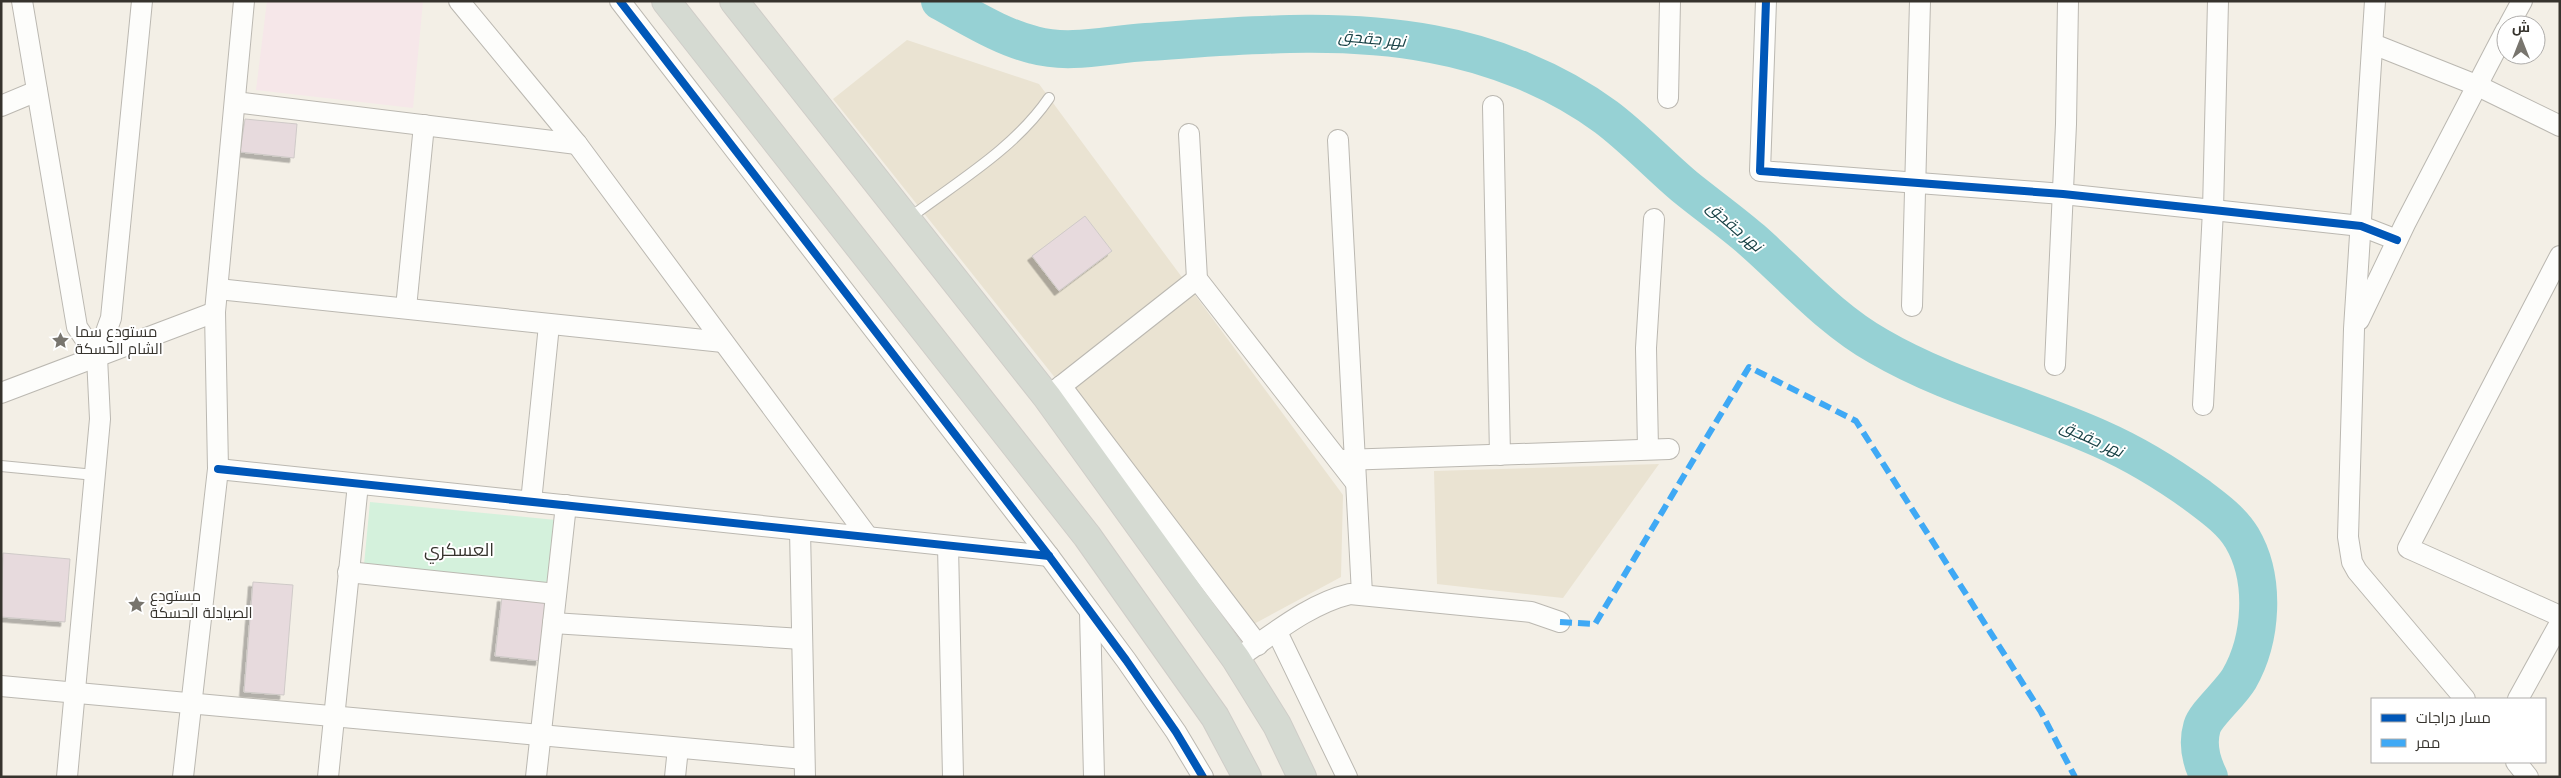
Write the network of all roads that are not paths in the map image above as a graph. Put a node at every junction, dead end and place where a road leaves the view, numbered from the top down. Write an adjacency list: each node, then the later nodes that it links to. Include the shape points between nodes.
1 (22, 1): 19 (street)
2 (142, 1): 46 (street, via 111,318)
3 (244, 1): 22 (street)
4 (459, 1): 29 (street)
5 (620, 1): 64 (street)
6 (666, 1): 94 (highway, via 1086,536 1215,717)
7 (734, 1): 34 (highway)
8 (1670, 1): 21 (street)
9 (1766, 1): 30 (street, via 1760,171)
10 (1920, 1): 30 (street)
11 (2068, 1): 31 (street)
12 (2218, 1): 32 (street)
13 (2375, 1): 16 (street)
14 (2522, 1): 15 (street)
15 (2514, 15)
16 (2373, 44): 18 (street); 35 (street)
17 (2496, 48): 18 (street)
18 (2476, 85): 26 (street); 36 (street)
19 (37, 91): 23 (street); 46 (street, via 77,327)
20 (1049, 98): 34 (lane, via 1015,138)
21 (1668, 98)
22 (235, 102): 25 (street); 39 (street)
23 (1, 106)
24 (1494, 106): 53 (street)
25 (424, 125): 29 (street); 41 (street)
26 (2560, 126)
27 (1189, 134): 38 (street)
28 (1338, 140): 54 (street)
29 (577, 144): 45 (street)
30 (1915, 183): 31 (street); 40 (street)
31 (2062, 194): 32 (street); 47 (street)
32 (2213, 210): 35 (street); 50 (street)
33 (1654, 219): 51 (street, via 1646,348)
34 (908, 220): 48 (highway)
35 (2360, 226): 36 (street); 44 (street)
36 (2397, 240): 44 (street)
37 (2560, 256): 69 (street, via 2408,548)
38 (1197, 279): 48 (street); 54 (street)
39 (218, 289): 41 (street); 42 (street)
40 (1912, 306)
41 (406, 308): 43 (street)
42 (215, 312): 46 (street); 56 (street)
43 (549, 324): 45 (street); 59 (street)
44 (2354, 329): 78 (street, via 2348,537 2352,562)
45 (723, 342): 62 (street)
46 (97, 358): 49 (street); 57 (street, via 100,419)
47 (2055, 365)
48 (1054, 391): 75 (highway)
49 (1, 393)
50 (2203, 405)
51 (1648, 449): 52 (street); 53 (street)
52 (1669, 449)
53 (1500, 455): 54 (street)
54 (1347, 460): 67 (street, via 1356,483)
55 (1, 466): 57 (lane)
56 (218, 469): 58 (street); 80 (street)
57 (95, 475): 77 (street)
58 (358, 484): 59 (street); 65 (street)
59 (531, 502): 60 (street)
60 (566, 506): 61 (street); 66 (street)
61 (800, 530): 62 (street); 74 (street)
62 (868, 537): 63 (street)
63 (948, 546): 64 (street); 91 (street)
64 (1049, 556): 68 (street)
65 (348, 572): 66 (street); 81 (street)
66 (556, 594): 71 (street)
67 (1362, 594): 70 (street, via 1530,612); 73 (street, via 1338,596)
68 (1090, 612): 92 (street); 93 (street, via 1176,732)
69 (2560, 616)
70 (1560, 622)
71 (553, 623): 74 (street); 82 (street)
72 (2560, 623): 79 (street)
73 (1277, 632): 75 (street); 96 (street)
74 (802, 639): 85 (street)
75 (1247, 652): 95 (highway)
76 (1, 686): 77 (street)
77 (75, 693): 80 (street); 86 (street)
78 (2464, 698)
79 (2519, 698)
80 (191, 704): 81 (street); 87 (street)
81 (334, 717): 82 (street); 88 (street)
82 (541, 735): 83 (street); 89 (street)
83 (678, 748): 85 (street); 90 (street)
84 (2517, 763): 97 (street)
85 (805, 768)
86 (67, 777)
87 (183, 777)
88 (328, 777)
89 (536, 777)
90 (675, 777)
91 (953, 777)
92 (1094, 777)
93 (1203, 777)
94 (1247, 777)
95 (1302, 777)
96 (1347, 777)
97 (2528, 777)

